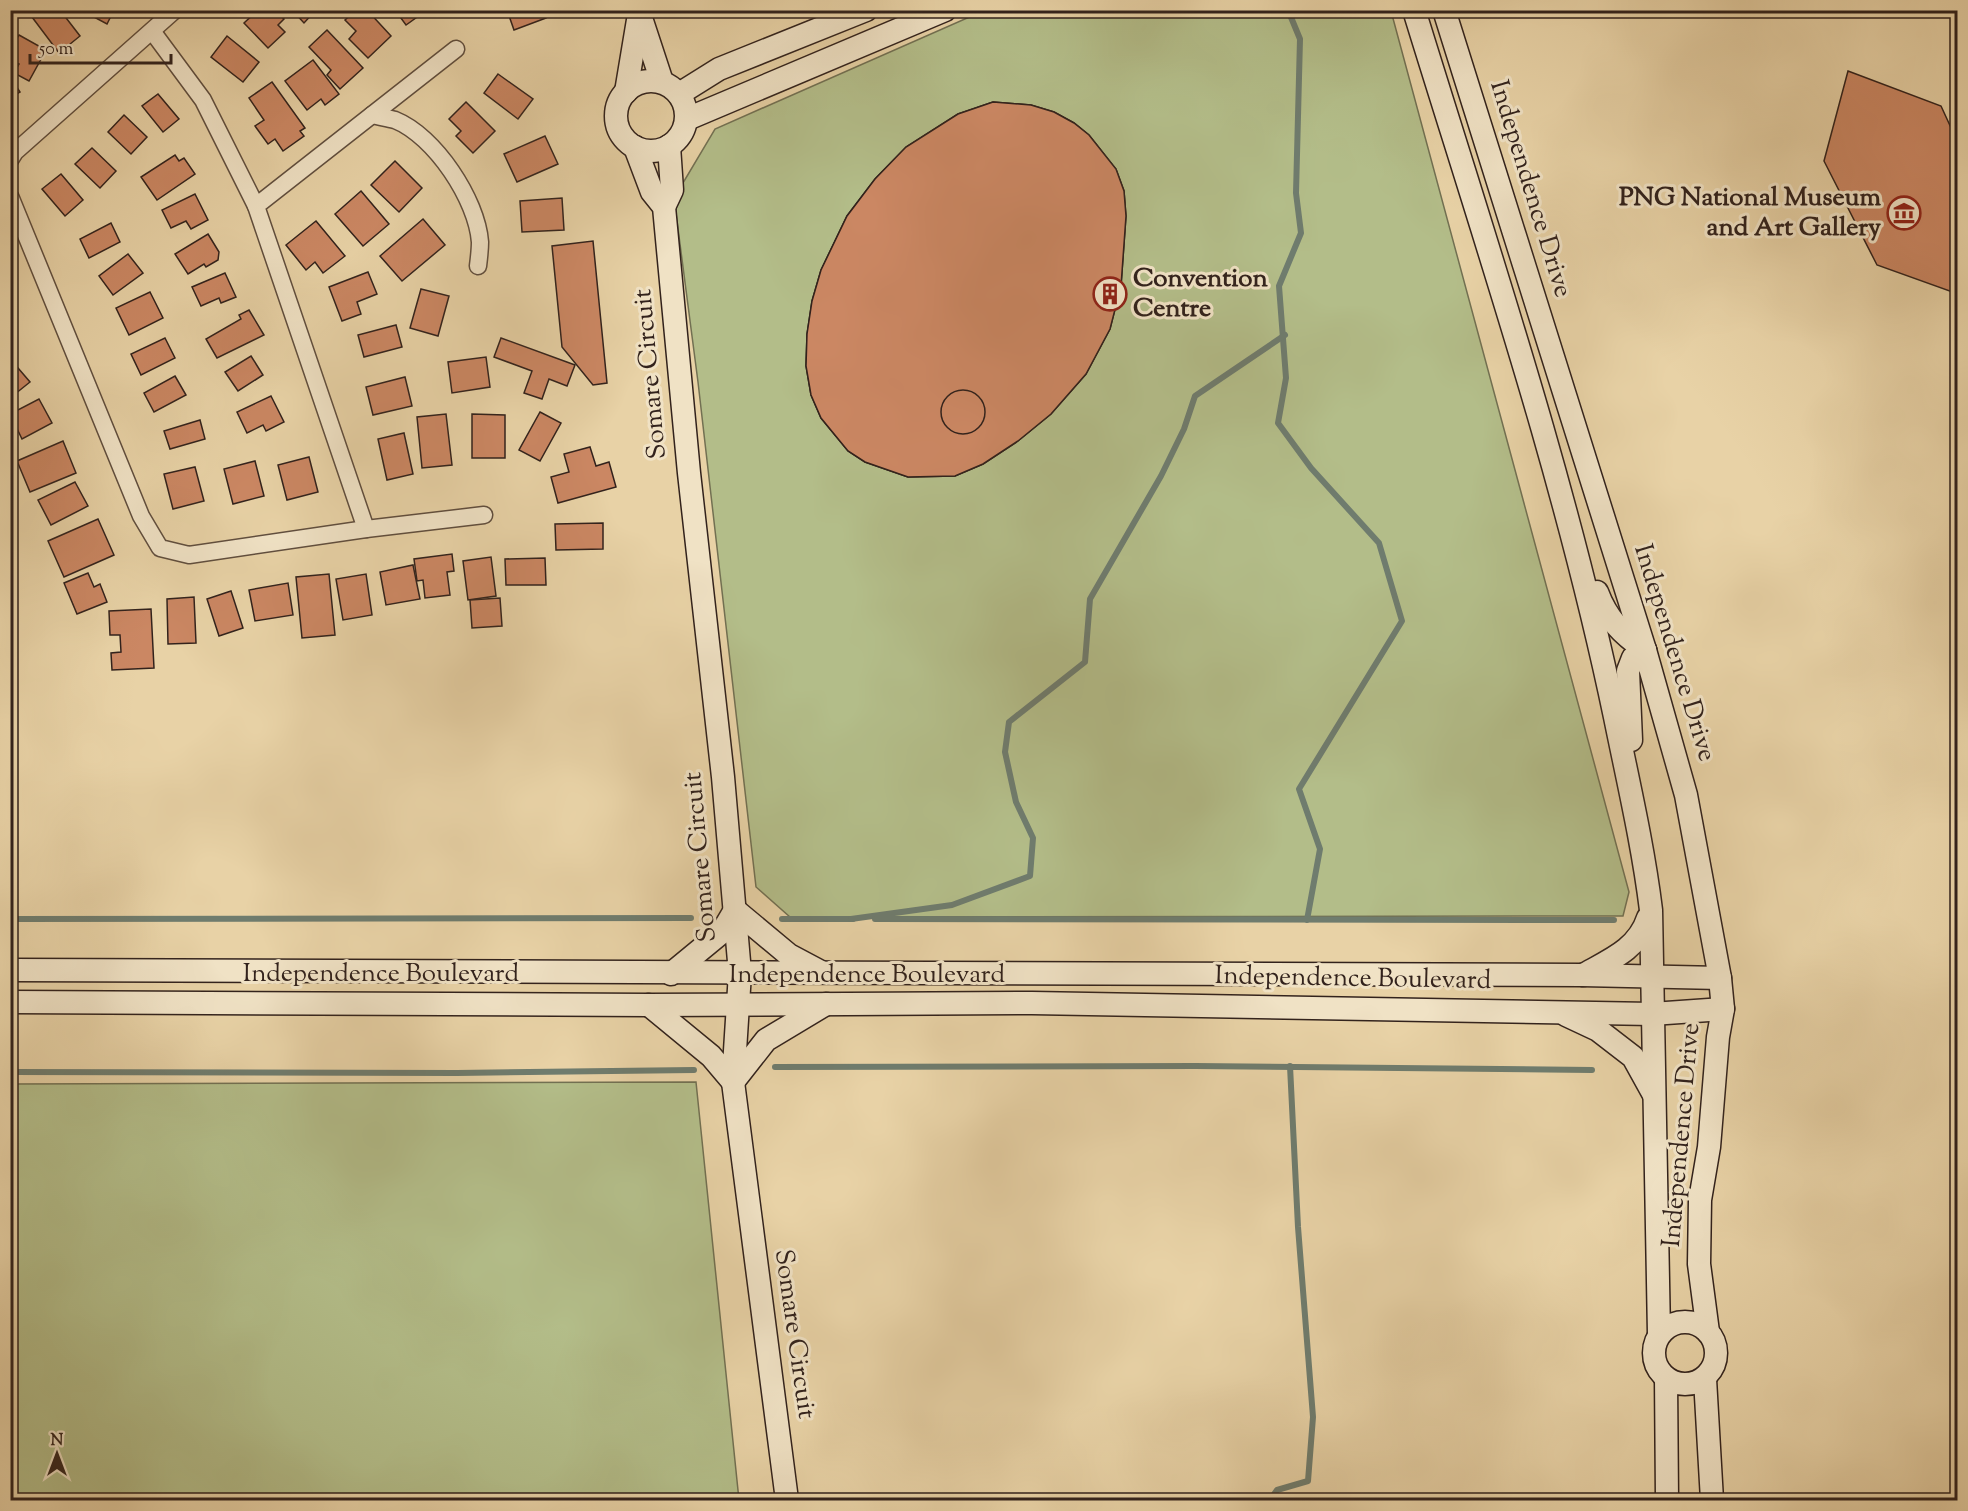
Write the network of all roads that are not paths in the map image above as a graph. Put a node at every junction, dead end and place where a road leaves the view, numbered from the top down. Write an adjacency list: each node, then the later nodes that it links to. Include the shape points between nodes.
1 (174, 10): 7 (street)
2 (866, 10): 9 (street)
3 (945, 10): 12 (street)
4 (1414, 10): 22 (street, Independence Drive, via 1544,432)
5 (1444, 10): 23 (street, Independence Drive)
6 (639, 12): 9 (street); 10 (street)
7 (152, 31): 15 (street); 17 (street, via 203,100)
8 (456, 50): 11 (street)
9 (670, 88): 10 (street, via 643,82); 12 (street, via 684,101)
10 (626, 92): 14 (street, via 616,117 621,134)
11 (372, 115): 17 (street); 19 (street, via 394,120 414,131 453,172 474,219 480,242)
12 (687, 119): 13 (street, via 681,135)
13 (669, 146): 14 (street, via 652,151); 18 (street, Somare Circuit, via 672,190)
14 (635, 147): 18 (street, Somare Circuit, via 652,192)
15 (10, 160)
16 (10, 196): 21 (street, via 141,516 160,548 189,555)
17 (256, 206): 21 (street)
18 (664, 207): 25 (street, Somare Circuit)
19 (478, 266)
20 (484, 515): 21 (street)
21 (366, 528)
22 (1578, 559): 23 (street, via 1590,574 1605,613 1623,634); 24 (street, Independence Drive)
23 (1645, 650): 24 (street, via 1633,658 1628,671); 33 (street, Independence Drive, via 1686,795)
24 (1631, 792): 26 (street, Independence Drive, via 1644,848)
25 (735, 910): 28 (street, Somare Circuit); 29 (street, via 722,932); 30 (street, via 789,955)
26 (1651, 910): 31 (street, via 1643,934 1628,950); 32 (street, Independence Drive)
27 (10, 970): 29 (street, Independence Boulevard)
28 (740, 973): 29 (street, Independence Boulevard); 30 (street, Independence Boulevard); 35 (street, Somare Circuit)
29 (671, 974)
30 (825, 974): 31 (street, Independence Boulevard)
31 (1582, 975): 32 (street, Independence Boulevard)
32 (1650, 978): 33 (street, Independence Boulevard); 40 (street, Independence Drive)
33 (1720, 978): 39 (street, Independence Drive)
34 (10, 1002): 37 (street, Independence Boulevard)
35 (738, 1003): 36 (street, Independence Boulevard); 37 (street, Independence Boulevard); 41 (street, Somare Circuit)
36 (828, 1003): 38 (street, Independence Boulevard); 41 (street, via 766,1040)
37 (649, 1005): 41 (street, via 711,1056)
38 (1557, 1010): 40 (street, Independence Boulevard); 42 (street, via 1598,1030 1633,1057)
39 (1723, 1010): 40 (street, Independence Boulevard); 43 (street, Independence Drive, via 1700,1200 1699,1264)
40 (1652, 1014): 42 (street, Independence Drive)
41 (733, 1082): 47 (street, Somare Circuit)
42 (1655, 1096): 44 (street, Independence Drive)
43 (1708, 1332): 44 (street, via 1685,1322 1675,1323); 46 (street, Independence Drive, via 1713,1334 1716,1354)
44 (1659, 1334): 45 (street, Independence Drive, via 1654,1358)
45 (1666, 1378): 46 (street, via 1685,1384); 48 (street, Independence Drive)
46 (1705, 1379): 49 (street, Independence Drive)
47 (787, 1500)
48 (1666, 1500)
49 (1712, 1500)

